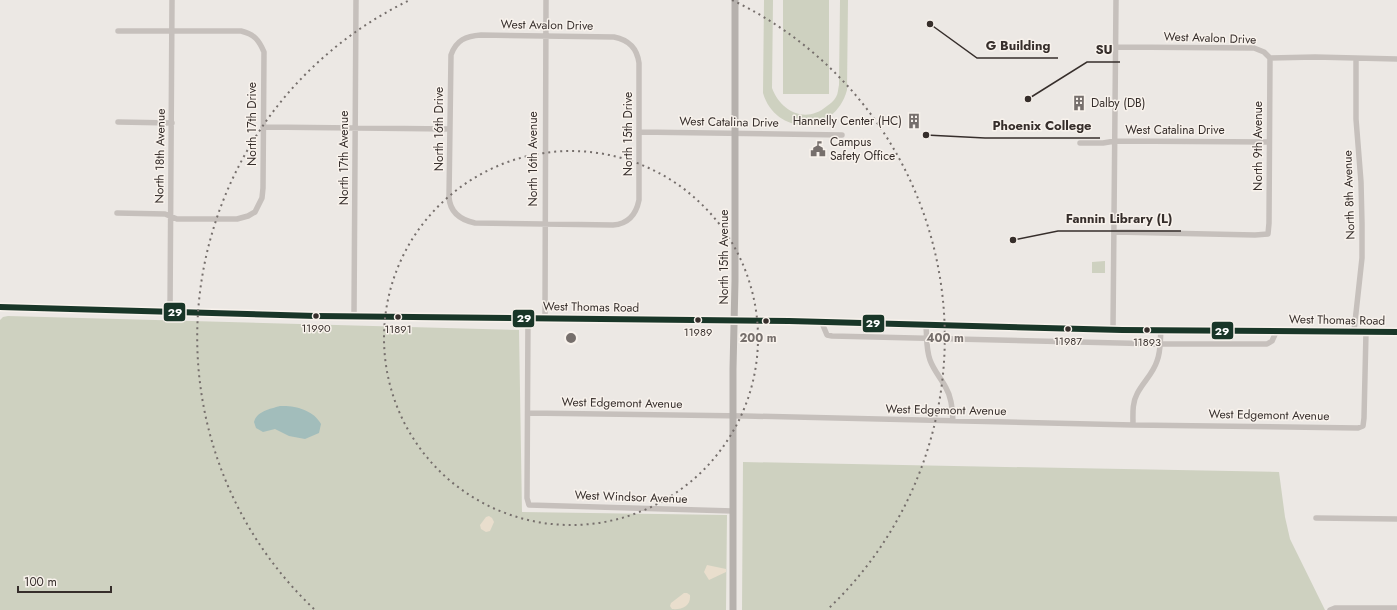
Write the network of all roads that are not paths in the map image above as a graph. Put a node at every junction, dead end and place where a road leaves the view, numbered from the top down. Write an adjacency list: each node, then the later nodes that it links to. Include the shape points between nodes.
1 (172, 0): 7 (street, North 18th Avenue)
2 (356, 0): 18 (street, North 17th Avenue)
3 (546, 0): 8 (street, North 16th Avenue)
4 (735, 0): 21 (main road, North 15th Avenue)
5 (1116, 0): 11 (street)
6 (118, 31): 7 (street)
7 (172, 31): 16 (street, North 18th Avenue); 17 (street, North 17th Drive, via 241,31 256,37 264,52)
8 (544, 37): 9 (street, West Avalon Drive, via 481,35); 10 (street, West Avalon Drive, via 614,38 626,40); 28 (street, North 16th Avenue)
9 (460, 40): 19 (street, North 16th Drive, via 451,55)
10 (632, 46): 20 (street, North 15th Drive, via 639,63)
11 (1116, 47): 12 (street, West Avalon Drive, via 1254,48); 23 (street)
12 (1270, 58): 13 (street, West Avalon Drive); 24 (street, North 9th Avenue)
13 (1356, 58): 14 (street, West Avalon Drive); 41 (street, North 8th Avenue, via 1362,258)
14 (1397, 58)
15 (118, 122): 16 (street)
16 (172, 123): 27 (street, North 18th Avenue)
17 (263, 127): 18 (street); 27 (street, North 17th Drive, via 262,198 255,212 237,219 177,219)
18 (355, 127): 19 (street); 32 (street, North 17th Avenue)
19 (450, 129): 28 (street, North 16th Drive, via 450,202 454,212 466,221 475,223)
20 (639, 132): 21 (street, West Catalina Drive); 28 (street, North 15th Drive, via 639,200 636,211 628,221 613,225)
21 (734, 134): 22 (street, West Catalina Drive); 35 (main road, North 15th Avenue)
22 (842, 135)
23 (1115, 141): 24 (street, West Catalina Drive); 25 (street, West Catalina Drive); 29 (street)
24 (1269, 142): 29 (street, North 9th Avenue, via 1268,234)
25 (1080, 143)
26 (117, 213): 27 (street)
27 (171, 216): 31 (street, North 18th Avenue)
28 (544, 224): 34 (street, North 16th Avenue)
29 (1115, 232): 38 (street)
30 (0, 307): 31 (main road, West Thomas Road)
31 (170, 312): 32 (main road, West Thomas Road)
32 (354, 316): 33 (main road, West Thomas Road)
33 (528, 318): 34 (main road, West Thomas Road); 46 (street)
34 (545, 318): 35 (main road, West Thomas Road)
35 (735, 320): 36 (main road, West Thomas Road); 47 (main road, North 15th Avenue)
36 (822, 323): 37 (main road, West Thomas Road); 44 (street, West Thomas Road, via 827,335 832,336)
37 (926, 326): 38 (main road, West Thomas Road); 44 (street)
38 (1113, 329): 39 (main road, West Thomas Road)
39 (1161, 330): 40 (main road, West Thomas Road); 45 (street)
40 (1277, 330): 41 (main road, West Thomas Road); 45 (street, West Thomas Road, via 1272,341 1267,344)
41 (1354, 331): 42 (main road, West Thomas Road)
42 (1366, 332): 43 (main road, West Thomas Road); 49 (street, West Edgemont Avenue, via 1363,426 1358,428)
43 (1397, 332)
44 (926, 339): 45 (street, West Thomas Road); 48 (street, via 931,362 951,398)
45 (1160, 344): 49 (street, via 1152,372 1137,394 1133,406)
46 (528, 413): 47 (street, West Edgemont Avenue); 50 (street, West Windsor Avenue, via 529,504)
47 (733, 416): 48 (street, West Edgemont Avenue); 50 (main road, North 15th Avenue)
48 (953, 422): 49 (street, West Edgemont Avenue)
49 (1132, 425)
50 (733, 511): 54 (main road, North 15th Avenue)
51 (1316, 518): 52 (street)
52 (1397, 519)
53 (1397, 608): 55 (street)
54 (733, 610)
55 (1330, 610)

